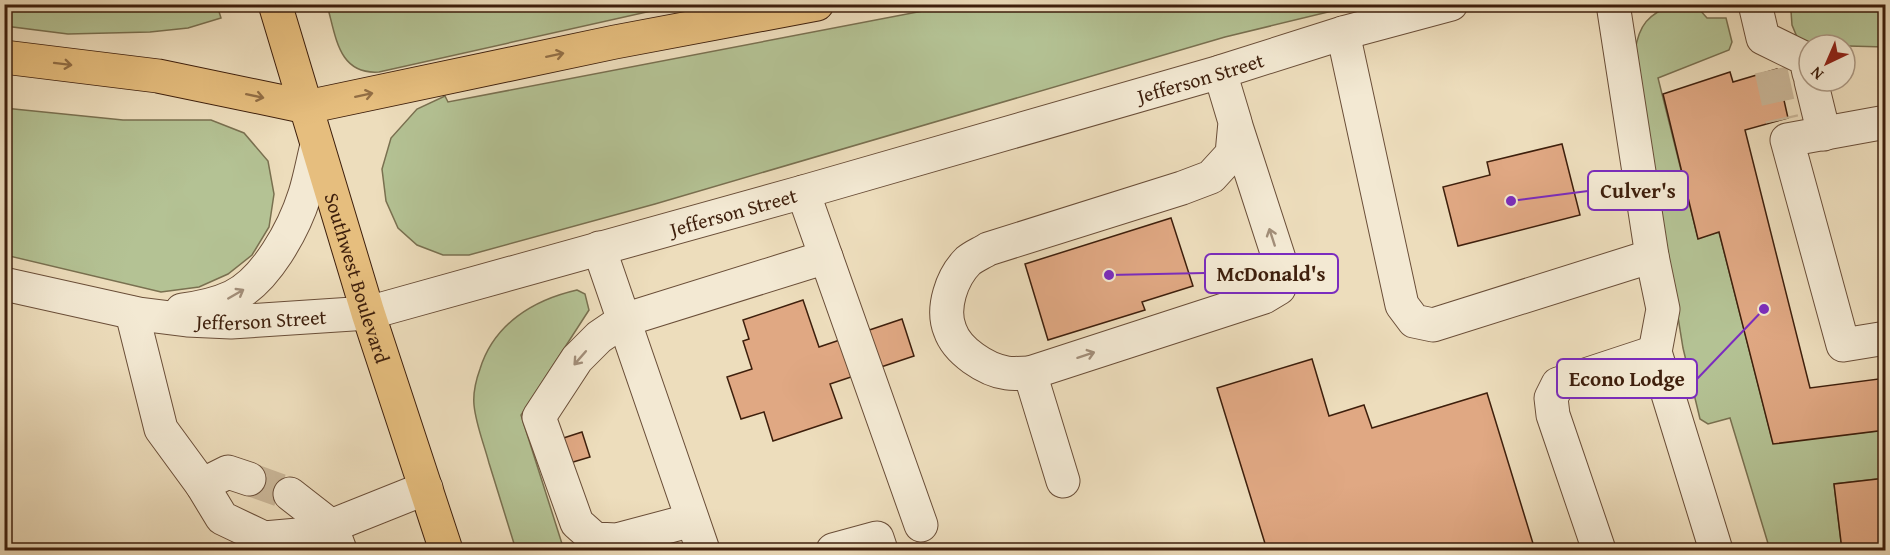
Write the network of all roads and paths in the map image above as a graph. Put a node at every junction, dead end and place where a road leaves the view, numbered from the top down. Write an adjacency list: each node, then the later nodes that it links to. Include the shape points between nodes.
1 (275, 4): 13 (main road, Southwest Boulevard)
2 (817, 4): 13 (main road, one-way to 2)
3 (1451, 4): 6 (street, Jefferson Street)
4 (1613, 4): 20 (street)
5 (1755, 4): 7 (street)
6 (1342, 33): 11 (street, Jefferson Street); 20 (street, via 1402,305 1414,321 1432,325)
7 (1763, 38): 8 (street); 10 (street)
8 (1797, 55)
9 (4, 57): 13 (main road, one-way to 13, via 158,76)
10 (1771, 70)
11 (1220, 72): 14 (street); 18 (street, Jefferson Street)
12 (1814, 93): 16 (street)
13 (307, 107): 17 (main road, Southwest Boulevard)
14 (1235, 122): 28 (street, one-way to 14, via 1264,297 1279,288 1283,271); 28 (street, via 1232,154 1211,177 988,249 969,261 946,300 950,330 965,352 986,367 1007,373)
15 (1886, 122): 16 (street)
16 (1824, 134): 26 (street, via 1785,130 1843,345)
17 (317, 145): 23 (main road, Southwest Boulevard); 24 (street, one-way to 17, via 193,309 231,298 252,284 290,230 305,196)
18 (803, 192): 19 (street, Jefferson Street); 21 (street)
19 (599, 248): 23 (street, Jefferson Street); 25 (street)
20 (1652, 256): 27 (street, via 1663,309)
21 (826, 257): 25 (street); 35 (street)
22 (4, 284): 24 (street, Jefferson Street)
23 (368, 313): 24 (street, Jefferson Street, via 231,322); 32 (main road, Southwest Boulevard)
24 (135, 314): 31 (street, via 161,429)
25 (624, 320): 34 (street); 34 (street, one-way to 34, via 577,359 539,417 577,523 595,539 617,540)
26 (1886, 338)
27 (1655, 352): 43 (street, via 1558,384 1551,398 1553,415); 44 (street)
28 (1030, 373): 30 (street)
29 (249, 479): 31 (street, via 228,472)
30 (1063, 481)
31 (202, 485): 38 (street, via 222,518)
32 (426, 488): 36 (street); 39 (main road, Southwest Boulevard)
33 (290, 494): 36 (street)
34 (692, 520): 40 (street)
35 (921, 525)
36 (335, 538): 37 (street)
37 (301, 543): 38 (street)
38 (266, 544)
39 (446, 550)
40 (703, 550)
41 (833, 550): 42 (street, via 877,538)
42 (880, 550)
43 (1599, 550)
44 (1716, 550)

